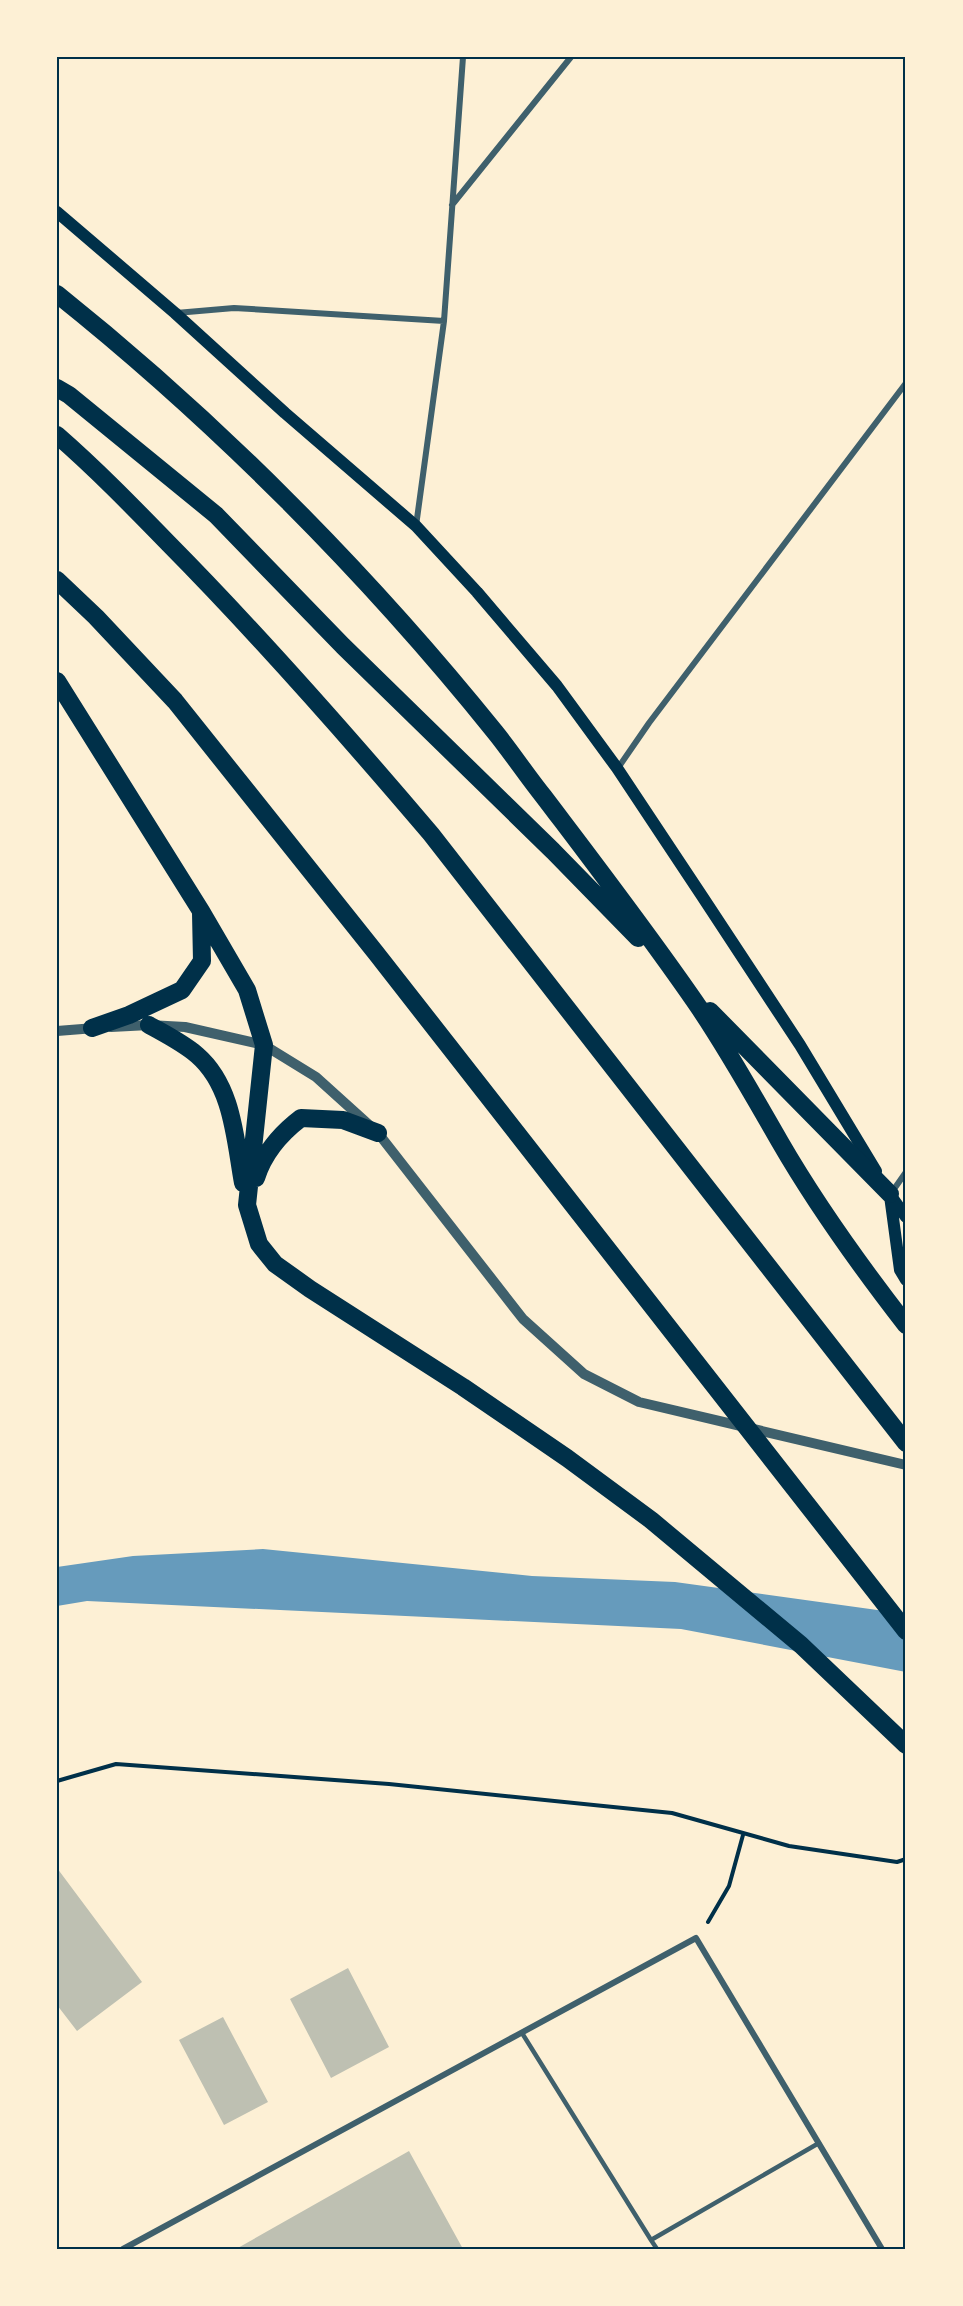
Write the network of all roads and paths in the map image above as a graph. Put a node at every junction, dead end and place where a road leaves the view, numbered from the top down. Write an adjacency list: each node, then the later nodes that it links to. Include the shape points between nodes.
1 (463, 57): 3 (street)
2 (571, 57): 3 (street)
3 (452, 205): 7 (street)
4 (57, 212): 6 (main road)
5 (57, 294): 26 (highway, via 181,399 258,472 362,579 496,733 608,879 700,1010 835,1228)
6 (175, 313): 7 (street, via 234,308); 11 (main road)
7 (444, 321): 11 (street)
8 (906, 383): 14 (street)
9 (57, 388): 22 (highway, via 216,515 553,850)
10 (57, 435): 27 (highway, via 208,583 350,738 431,834)
11 (416, 526): 14 (main road, via 557,686)
12 (57, 580): 29 (highway, via 175,701)
13 (57, 681): 15 (highway)
14 (617, 768): 22 (main road, via 800,1045)
15 (201, 911): 17 (highway, via 202,961 182,990); 19 (highway, via 247,990)
16 (149, 1025): 17 (street); 19 (street, via 185,1027); 23 (highway, via 197,1055 220,1083 232,1118)
17 (92, 1028): 18 (street)
18 (57, 1031)
19 (264, 1045): 20 (street, via 316,1077); 23 (highway)
20 (378, 1133): 23 (highway, via 344,1120 301,1118 280,1133 260,1164); 28 (street, via 523,1319 584,1374 639,1402)
21 (906, 1172): 22 (street)
22 (890, 1194): 24 (main road); 25 (main road, via 900,1270)
23 (247, 1205): 30 (highway, via 259,1244 275,1264 463,1387 651,1520 801,1645)
24 (906, 1217)
25 (906, 1280)
26 (906, 1325)
27 (906, 1443)
28 (906, 1465)
29 (906, 1631)
30 (906, 1745)
31 (57, 1782): 32 (path, via 116,1764 321,1778 672,1813)
32 (743, 1834): 33 (path, via 800,1848 897,1862); 34 (path, via 729,1886)
33 (906, 1859)
34 (696, 1938): 35 (street); 36 (street)
35 (522, 2032): 37 (lane); 38 (street)
36 (819, 2143): 37 (lane); 40 (street)
37 (651, 2240): 39 (lane)
38 (123, 2249)
39 (657, 2249)
40 (882, 2249)

